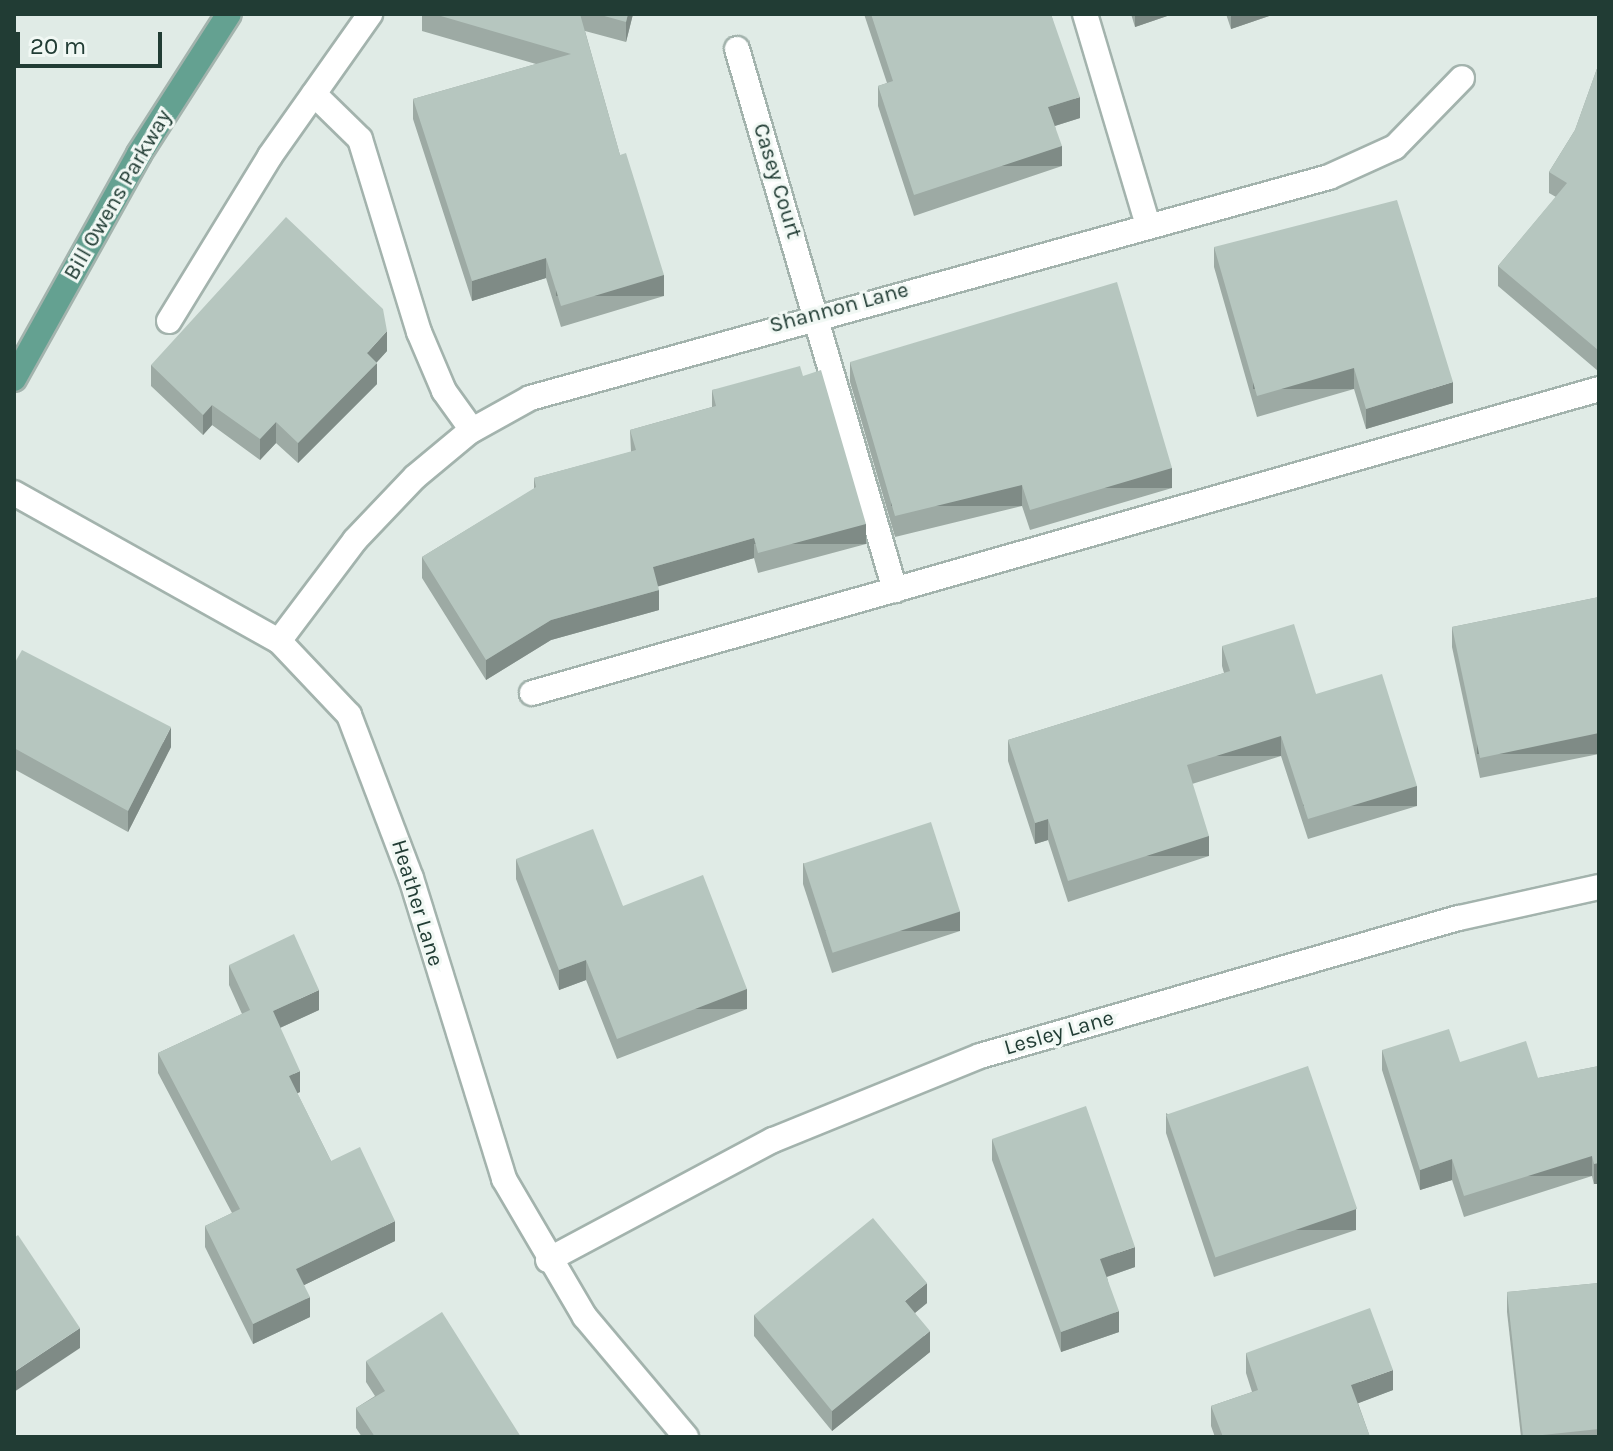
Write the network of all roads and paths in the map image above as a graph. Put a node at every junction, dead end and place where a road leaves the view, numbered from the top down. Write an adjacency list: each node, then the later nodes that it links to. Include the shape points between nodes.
1 (229, 14): 10 (main road, Bill Owens Parkway, via 139,154)
2 (370, 14): 6 (street)
3 (1085, 14): 7 (street)
4 (737, 49): 8 (street, Casey Court)
5 (1462, 78): 7 (street, Shannon Lane, via 1424,123 1364,164)
6 (314, 94): 9 (street); 12 (street, via 360,139 419,332 444,391)
7 (1148, 225): 8 (street, Shannon Lane)
8 (817, 313): 12 (street, Shannon Lane, via 530,398); 14 (street, Casey Court)
9 (169, 321)
10 (14, 379)
11 (1599, 389): 14 (street)
12 (472, 430): 15 (street, Shannon Lane, via 374,519)
13 (14, 493): 15 (street, Heather Lane)
14 (895, 590): 16 (street)
15 (279, 641): 18 (street, Heather Lane, via 327,685 367,752 486,1135)
16 (532, 693)
17 (1599, 887): 18 (street, Lesley Lane, via 1459,918 980,1056 773,1140)
18 (548, 1260): 19 (street, Heather Lane, via 585,1317)
19 (686, 1437)

